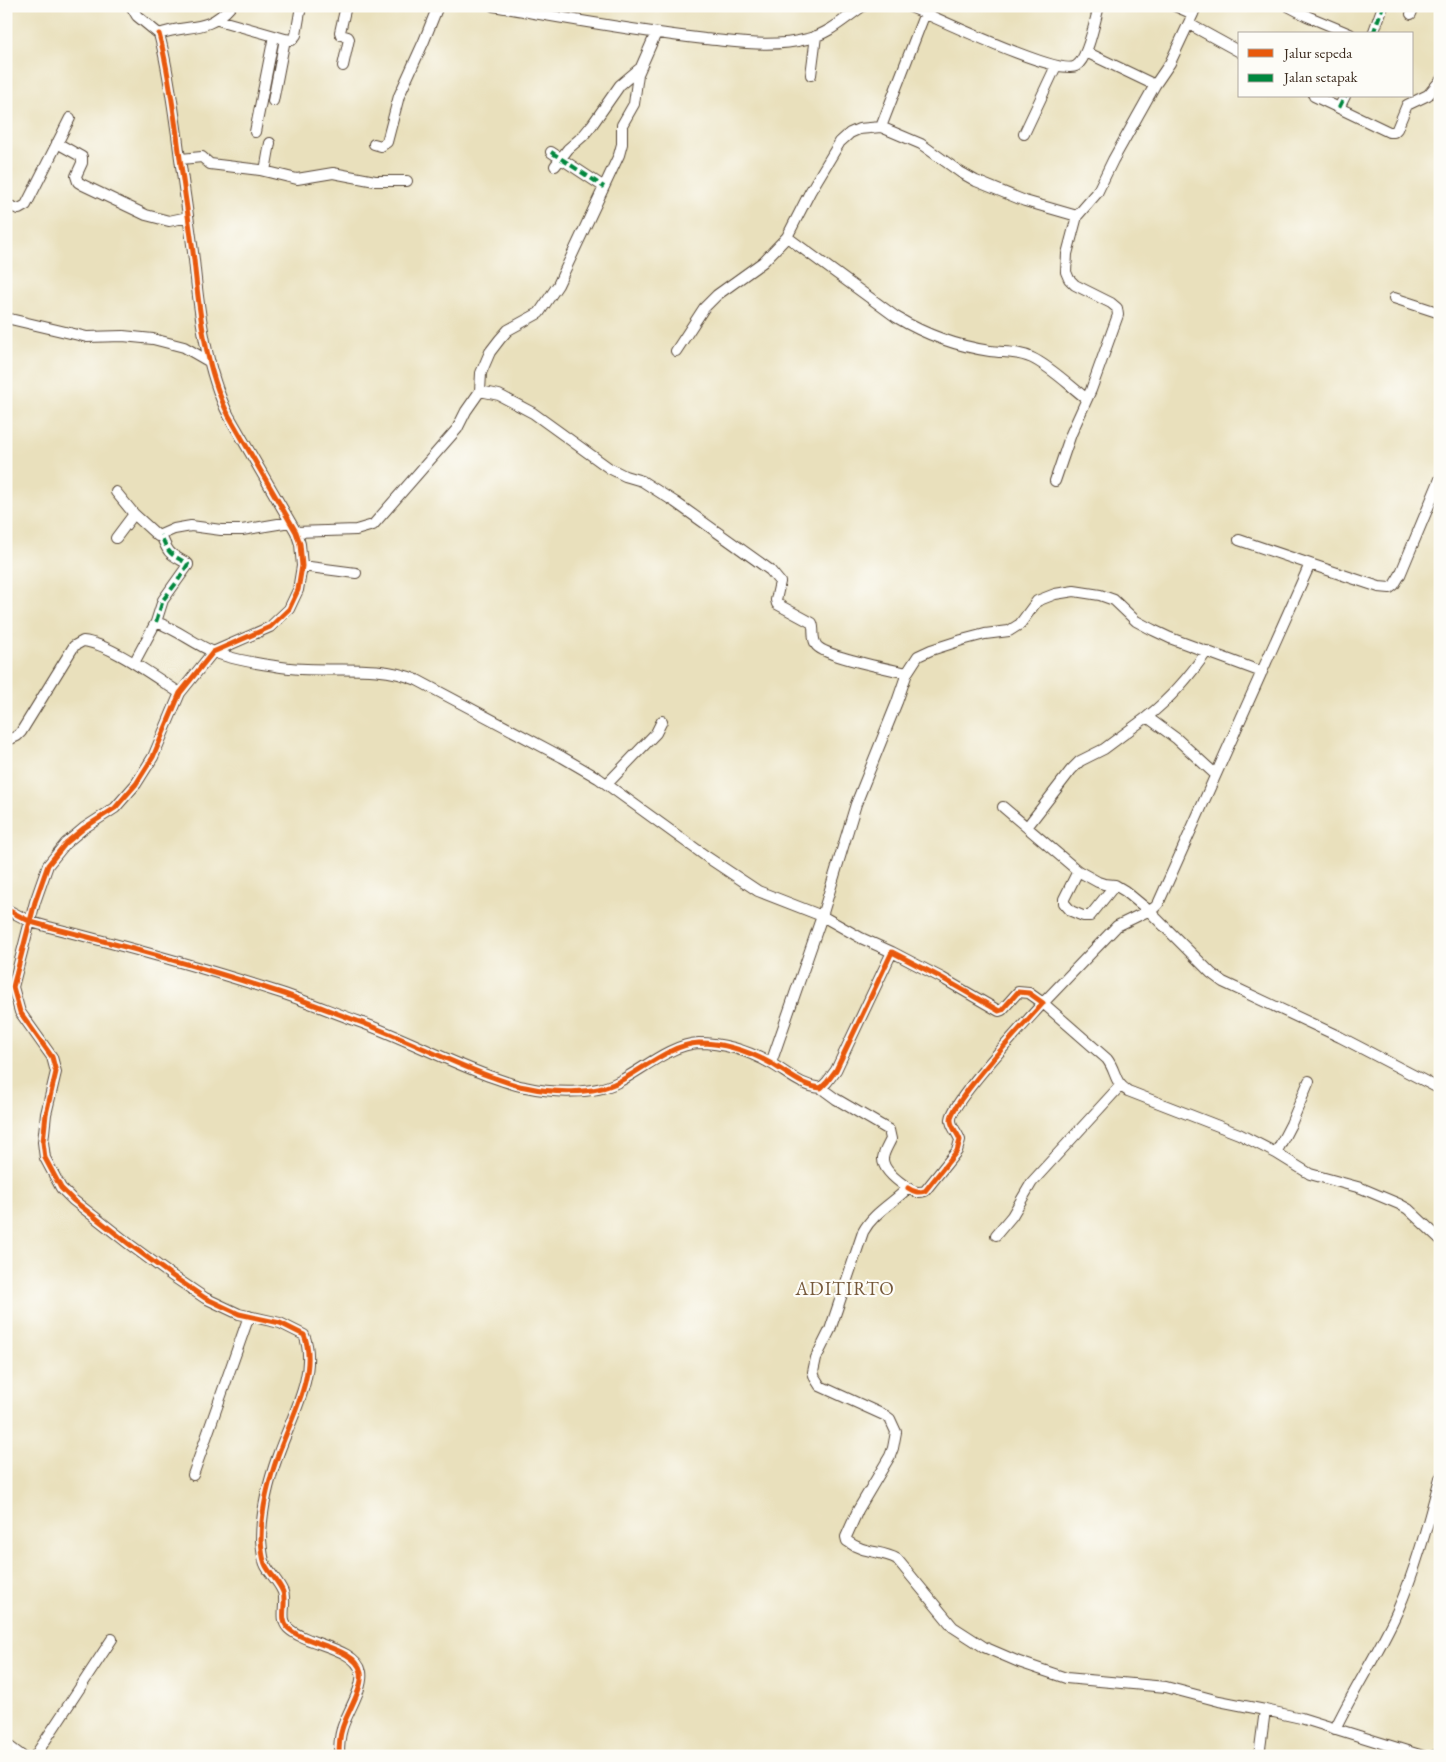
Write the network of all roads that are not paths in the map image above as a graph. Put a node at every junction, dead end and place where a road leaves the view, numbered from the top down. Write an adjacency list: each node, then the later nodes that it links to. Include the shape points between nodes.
1 (131, 6): 19 (street)
2 (231, 6): 15 (street)
3 (301, 6): 22 (street, via 294,39)
4 (346, 6): 25 (street, via 340,34 349,39)
5 (438, 6): 41 (street, via 399,96 387,142 381,146)
6 (493, 6): 18 (street)
7 (863, 6): 21 (street, via 824,34)
8 (908, 6): 13 (street)
9 (1099, 6): 24 (street)
10 (1175, 6): 14 (street)
11 (1288, 6): 16 (street)
12 (1382, 6): 17 (street)
13 (925, 13): 26 (street); 36 (street)
14 (1193, 15): 23 (street); 30 (street)
15 (218, 20): 19 (street); 20 (street)
16 (1345, 32)
17 (1374, 32)
18 (656, 33): 21 (street, via 761,44 786,43); 27 (street)
19 (159, 34): 43 (street)
20 (274, 36): 22 (street); 37 (street)
21 (816, 36): 28 (street)
22 (285, 39): 33 (street)
23 (1238, 50)
24 (1086, 52): 26 (street, via 1074,67); 30 (street)
25 (343, 66)
26 (1056, 66): 38 (street)
27 (640, 68): 44 (street, via 620,85 592,125); 47 (street, via 634,104 622,125 620,152)
28 (811, 75)
29 (1440, 81): 34 (street, via 1428,95 1407,106 1394,132)
30 (1155, 86): 49 (street, via 1097,193)
31 (1318, 98): 34 (street)
32 (1345, 98): 34 (street)
33 (273, 101)
34 (1339, 108)
35 (70, 118): 40 (street)
36 (881, 126): 49 (street, via 921,144 976,181 1025,201); 51 (street, via 854,131 837,146)
37 (255, 132)
38 (1024, 134)
39 (270, 143): 45 (street)
40 (57, 144): 48 (street, via 24,207 19,209); 50 (street, via 82,157 76,176 82,185 146,215 169,221)
41 (374, 144)
42 (550, 152): 44 (street)
43 (181, 159): 45 (street, via 198,156 210,164); 50 (street)
44 (557, 162): 47 (street)
45 (265, 171): 46 (street, via 297,179 333,173 375,181)
46 (407, 181)
47 (604, 187): 57 (street, via 544,308 508,330 490,352 481,373)
48 (6, 205)
49 (1077, 216): 58 (street, via 1066,272 1075,285 1111,303 1118,315)
50 (188, 218): 56 (street)
51 (787, 237): 55 (street, via 763,262 704,308); 58 (street, via 912,327 952,343 1031,357)
52 (1394, 298): 53 (street)
53 (1440, 313)
54 (6, 318): 56 (street, via 87,337 154,339 184,348)
55 (676, 351)
56 (210, 362): 63 (street, via 220,400)
57 (480, 391): 64 (street, via 457,429 373,525 356,530); 76 (street, via 499,395 533,413 609,468 642,481 675,502 770,570 780,582 777,604 812,623 818,647)
58 (1087, 399): 60 (street)
59 (1440, 479): 68 (street, via 1400,574 1390,588 1379,588)
60 (1055, 481)
61 (116, 492): 62 (street)
62 (134, 514): 65 (street, via 155,535); 66 (street)
63 (290, 522): 64 (street); 65 (street, via 242,530 191,526)
64 (296, 532): 69 (street)
65 (161, 534): 71 (street, via 172,556 188,564 162,600)
66 (116, 538)
67 (1239, 540): 68 (street)
68 (1310, 564): 75 (street)
69 (302, 566): 70 (street); 73 (street, via 295,598 282,617 257,634)
70 (356, 573)
71 (156, 622): 73 (street); 74 (street)
72 (1206, 651): 75 (street); 76 (street, via 1136,621 1114,600 1074,591 1036,602 1020,624 1009,631 985,634 918,656); 78 (street, via 1181,686)
73 (213, 652): 77 (street); 82 (street, via 281,667 352,669 402,675 425,684)
74 (134, 663): 77 (street); 80 (street, via 94,644 78,643 21,732)
75 (1262, 672): 81 (street)
76 (907, 673): 89 (street, via 856,804)
77 (180, 693): 90 (street, via 153,757 136,784 115,808 66,843 48,866)
78 (1147, 717): 81 (street, via 1177,738); 84 (street, via 1104,749 1080,761)
79 (662, 722): 82 (street, via 656,733)
80 (6, 741)
81 (1215, 774): 88 (street, via 1162,898)
82 (608, 784): 89 (street, via 744,882)
83 (1003, 807): 84 (street)
84 (1027, 827): 85 (street)
85 (1078, 871): 86 (street, via 1104,884); 86 (street, via 1064,903 1071,911 1083,916 1093,914)
86 (1115, 885): 88 (street)
87 (6, 910): 90 (street)
88 (1148, 910): 92 (street, via 1117,926); 97 (street, via 1223,982)
89 (822, 916): 91 (street); 93 (street)
90 (31, 922): 93 (street, via 275,991 363,1023 467,1068 524,1087 575,1091 606,1087 665,1054 696,1043 740,1050); 102 (street, via 13,987 20,1012 55,1065 43,1142 52,1174 73,1200 171,1275 205,1298)
91 (892, 952): 92 (street, via 999,1011 1018,992 1029,993); 96 (street, via 842,1059)
92 (1043, 1003): 95 (street, via 1107,1059); 99 (street, via 954,1109 951,1120 960,1146 950,1160 925,1191 914,1192)
93 (771, 1063): 96 (street, via 794,1079)
94 (1309, 1081): 98 (street)
95 (1120, 1086): 98 (street, via 1146,1099 1226,1128); 100 (street, via 1032,1182 1012,1216)
96 (821, 1088): 99 (street, via 889,1130 891,1139 883,1158 885,1165)
97 (1440, 1089)
98 (1276, 1153): 101 (street, via 1310,1174 1361,1188 1399,1204)
99 (908, 1188): 106 (street, via 868,1222 832,1325 814,1365 813,1372 820,1386 886,1416 896,1432 890,1456 858,1510 846,1536 847,1541 864,1550 896,1559 953,1627 984,1647 1018,1662 1066,1678 1166,1687)
100 (996, 1235)
101 (1440, 1239)
102 (249, 1316): 103 (street); 112 (street, via 294,1329 304,1335 308,1344 309,1364 304,1384 265,1497 262,1550 266,1566 282,1591 286,1625 304,1639 343,1654 361,1670 360,1684 342,1728)
103 (193, 1475)
104 (1440, 1478): 107 (street, via 1404,1596)
105 (112, 1639): 111 (street)
106 (1265, 1710): 107 (street); 113 (street)
107 (1335, 1730): 114 (street)
108 (6, 1744): 110 (street)
109 (1440, 1754): 115 (street)
110 (22, 1756)
111 (35, 1756)
112 (339, 1756)
113 (1259, 1756)
114 (1423, 1756)
115 (1433, 1756)

